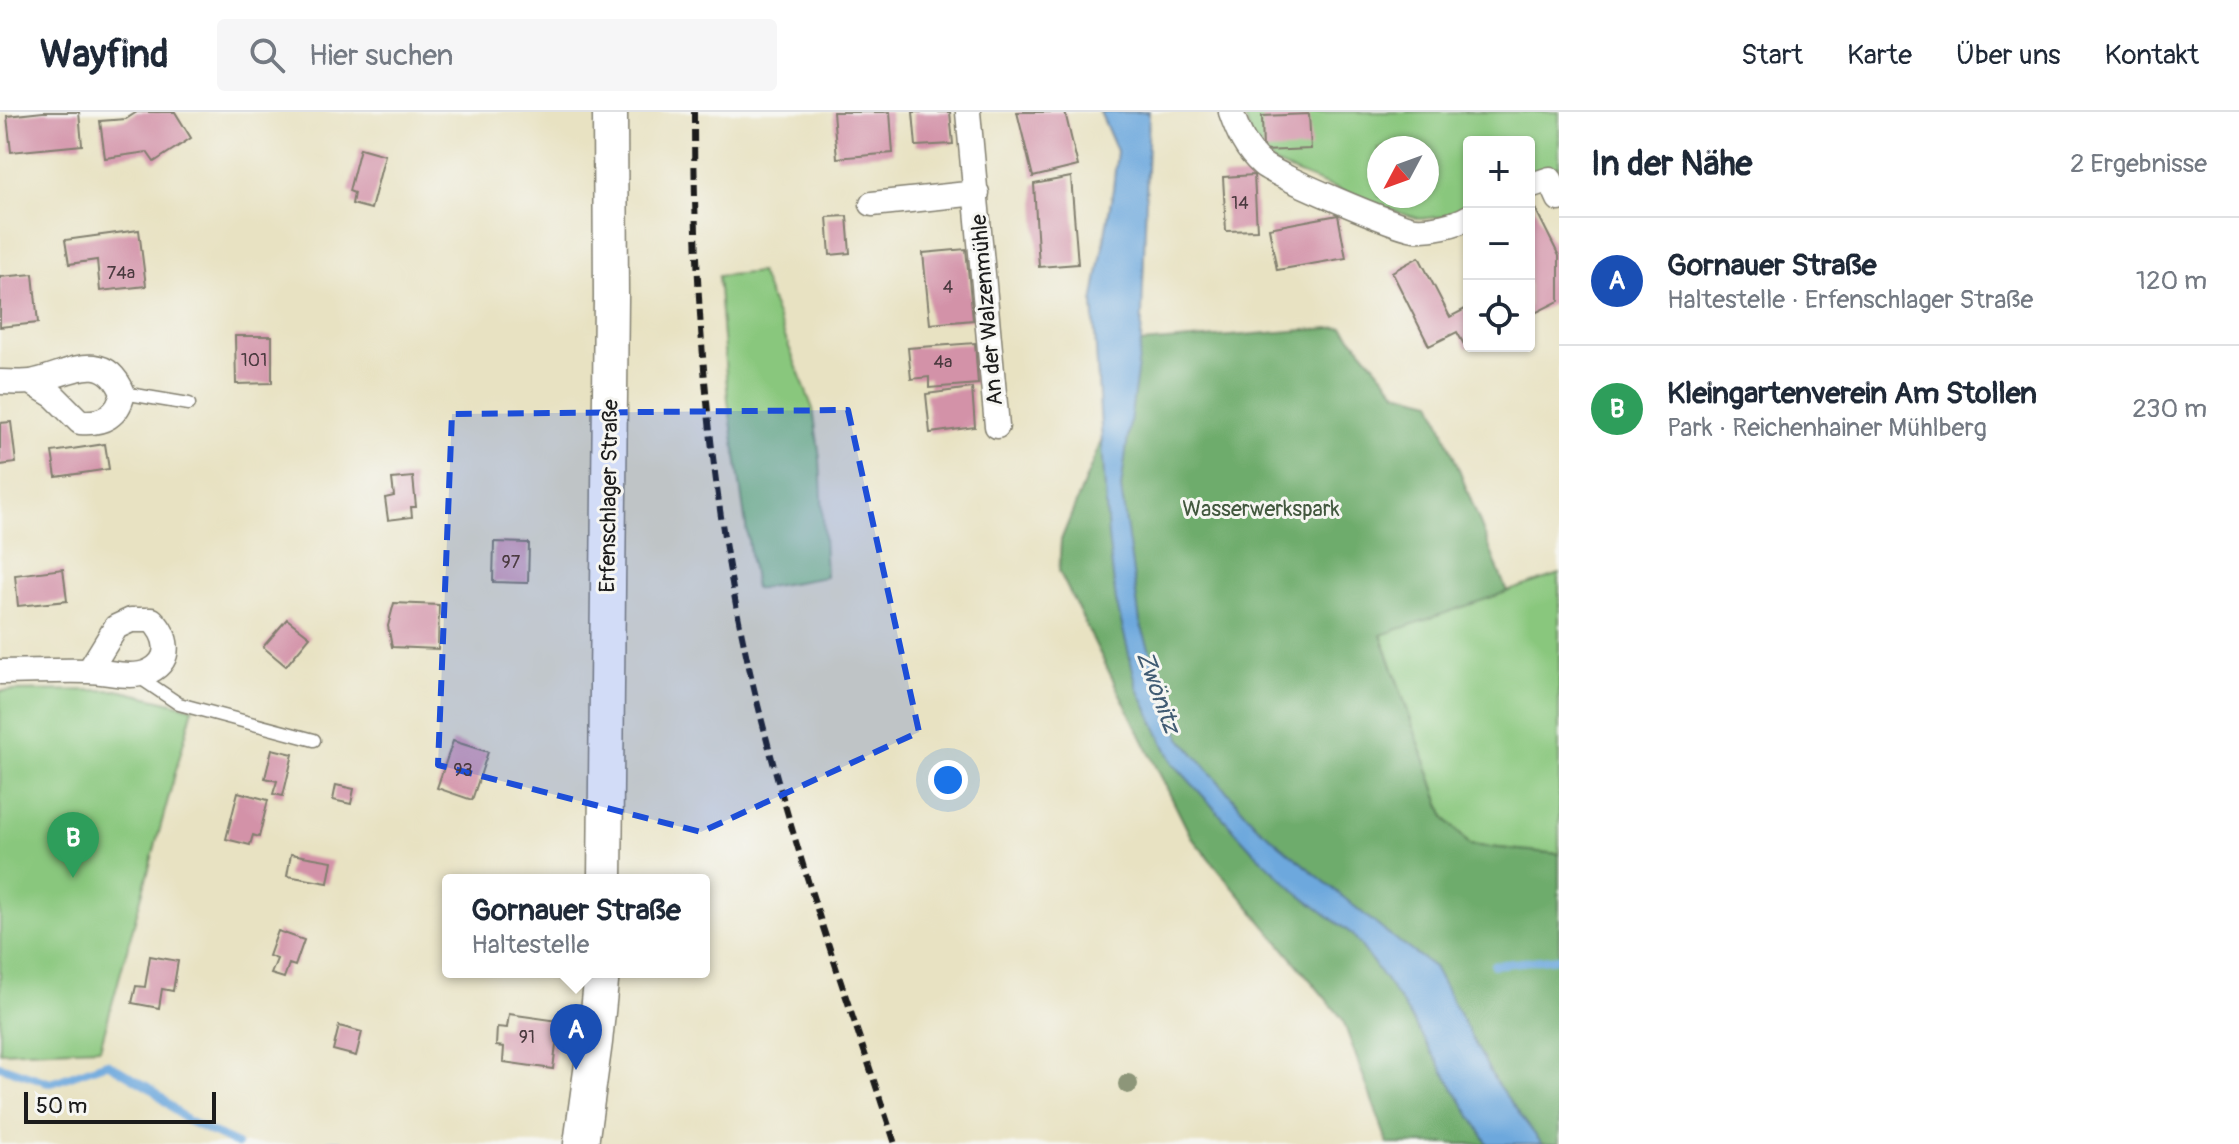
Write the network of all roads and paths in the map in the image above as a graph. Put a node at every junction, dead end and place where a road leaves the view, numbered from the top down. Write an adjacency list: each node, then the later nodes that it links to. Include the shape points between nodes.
1 (610, 112): 18 (main road, Erfenschlager Straße)
2 (968, 112): 5 (street, An der Walzenmühle)
3 (1231, 112): 8 (street, via 1241,140 1263,166 1414,229)
4 (1535, 184): 6 (street, via 1550,179)
5 (977, 193): 7 (street, An der Walzenmühle); 13 (street, An der Walzenmühle)
6 (1559, 199)
7 (872, 204)
8 (1463, 220)
9 (0, 382): 10 (street)
10 (31, 382): 11 (street, via 100,367); 11 (street, via 80,422 106,420 117,412)
11 (123, 393): 12 (lane)
12 (189, 404)
13 (997, 426)
14 (89, 671): 15 (street); 16 (street); 16 (street, via 116,627 131,620 152,620 167,645 163,659 151,671)
15 (0, 672)
16 (136, 675): 17 (lane, via 179,704)
17 (314, 740)
18 (605, 874)
19 (601, 978): 20 (main road)
20 (581, 1144)

